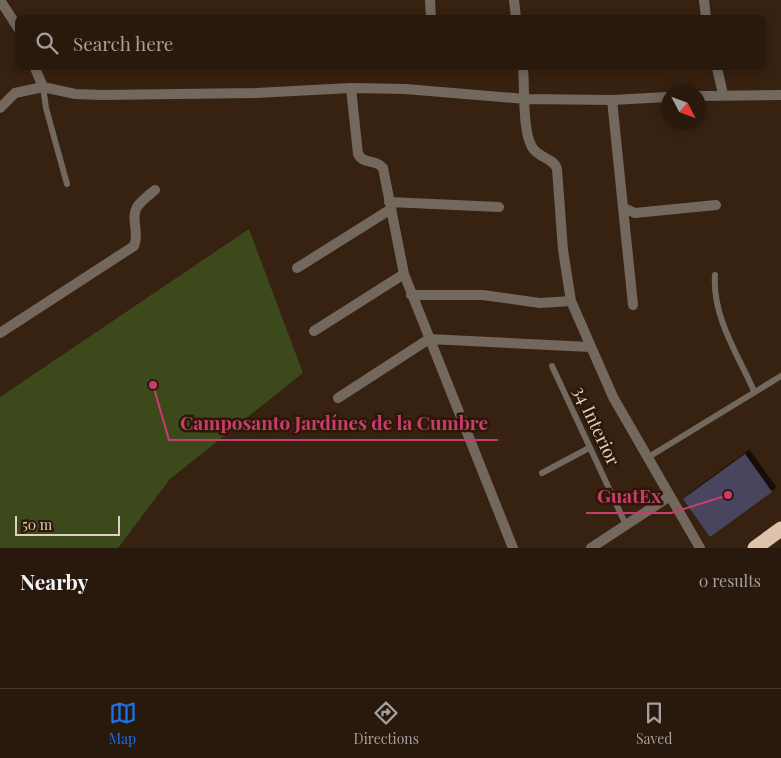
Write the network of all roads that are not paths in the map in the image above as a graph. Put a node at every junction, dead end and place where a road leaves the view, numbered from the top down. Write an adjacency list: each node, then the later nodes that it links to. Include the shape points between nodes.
1 (0, 0): 8 (street)
2 (430, 0): 5 (street)
3 (514, 0): 6 (street)
4 (704, 0): 7 (street)
5 (431, 15)
6 (516, 15)
7 (706, 15)
8 (15, 23)
9 (36, 70): 12 (street)
10 (523, 70): 18 (street)
11 (717, 70): 14 (street)
12 (43, 87): 13 (street, via 75,94 102,95); 20 (street, via 16,94); 21 (lane)
13 (351, 88): 18 (street); 24 (street, via 358,154 364,161 376,162 383,168)
14 (723, 94): 15 (street); 16 (street)
15 (706, 95)
16 (781, 95)
17 (661, 97): 19 (street)
18 (526, 99): 19 (street); 31 (street, via 524,107 530,142 536,153 557,167 563,250)
19 (612, 100): 26 (street)
20 (0, 108)
21 (67, 184)
22 (155, 190): 34 (street, via 134,213 137,235 134,246)
23 (716, 204): 26 (street, via 635,212)
24 (390, 206): 25 (street); 27 (street); 28 (street)
25 (499, 207)
26 (624, 208): 32 (street)
27 (298, 268)
28 (404, 274): 30 (street); 33 (street)
29 (715, 275): 39 (lane, via 717,307)
30 (411, 295): 31 (street, via 483,295 540,303); 35 (street)
31 (571, 301): 36 (street)
32 (633, 305)
33 (314, 331)
34 (0, 333)
35 (429, 338): 36 (street); 40 (street); 47 (street)
36 (590, 347): 42 (street, via 613,397)
37 (552, 366): 41 (lane, 34 Interior)
38 (781, 376): 39 (lane)
39 (754, 391): 42 (lane)
40 (338, 398)
41 (589, 448): 43 (lane); 45 (lane, 34 Interior)
42 (648, 458): 44 (street)
43 (542, 473)
44 (670, 496): 45 (street); 49 (street)
45 (626, 525): 48 (street)
46 (781, 529): 50 (highway)
47 (512, 548)
48 (592, 548)
49 (700, 548)
50 (755, 548)

